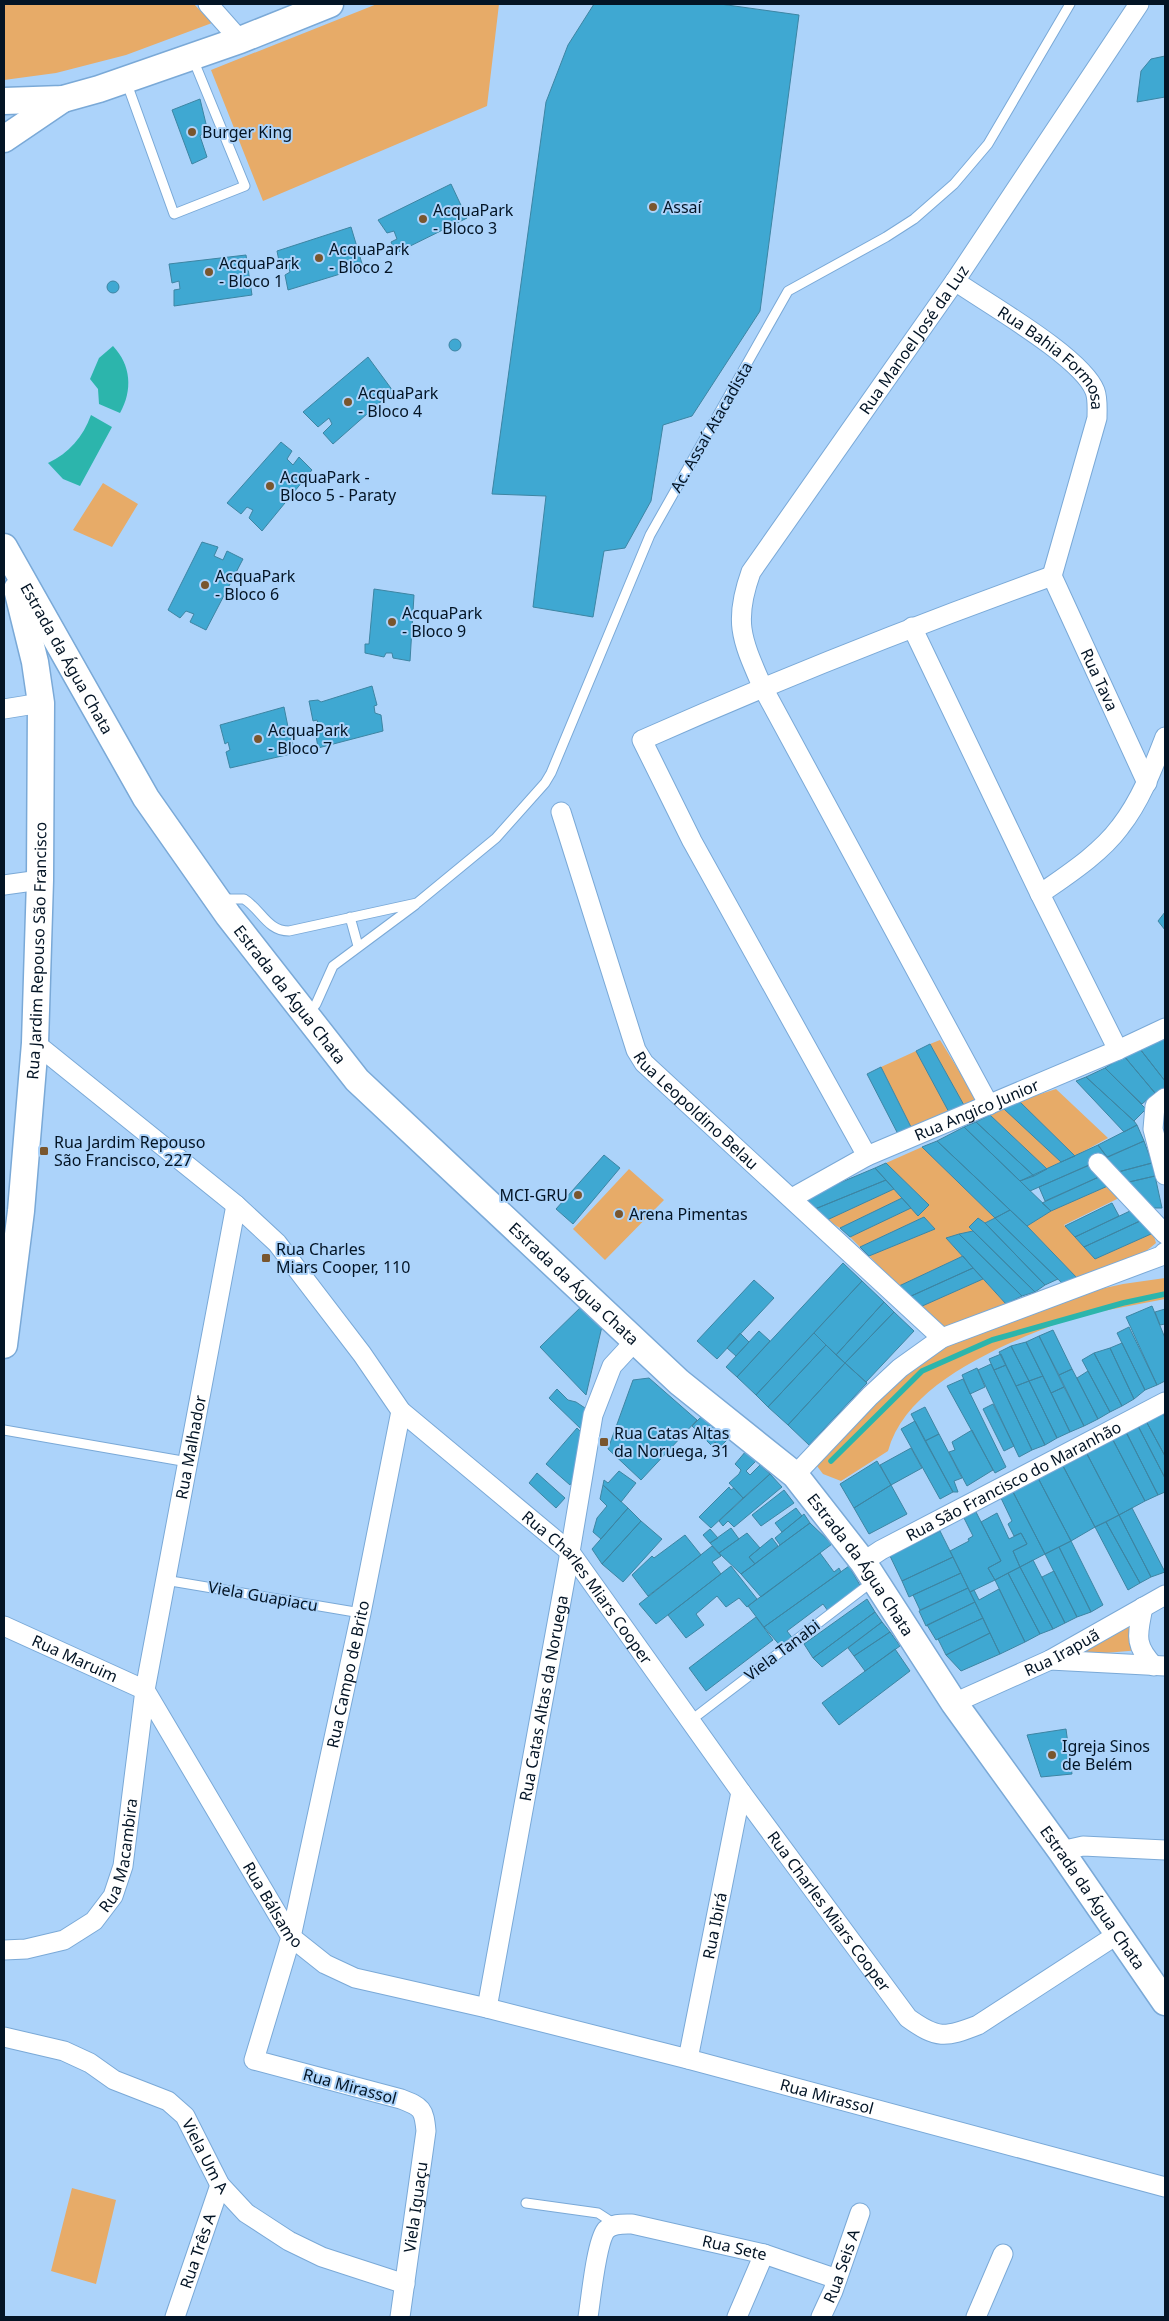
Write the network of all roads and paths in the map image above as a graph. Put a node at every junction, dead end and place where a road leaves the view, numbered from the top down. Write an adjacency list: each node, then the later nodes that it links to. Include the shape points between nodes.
1 (208, 4): 5 (street)
2 (330, 4): 5 (street)
3 (1070, 4): 25 (lane, Ac. Assaí Atacadista, via 988,144 954,184 893,233 788,291 650,535 551,773 496,838)
4 (1139, 4): 11 (street, Rua Manoel José da Luz)
5 (240, 40): 6 (street)
6 (192, 57): 7 (street); 7 (lane, via 245,186 174,214)
7 (126, 81): 8 (street)
8 (63, 98): 9 (street); 10 (street)
9 (4, 100)
10 (4, 139)
11 (954, 281): 13 (street, Rua Bahia Formosa, via 1066,356 1085,373 1096,392 1097,418); 15 (street, Rua Manoel José da Luz, via 751,572 743,593 740,616 744,644)
12 (6, 552): 16 (street, Rua Jardim Repouso São Francisco, via 35,662); 24 (street, Estrada da Água Chata, via 146,798)
13 (1052, 576): 14 (street); 19 (street, Rua Tava)
14 (912, 627): 15 (street); 23 (street)
15 (762, 686): 33 (street, Rua Manoel José da Luz); 34 (street, via 642,740 692,841)
16 (41, 703): 17 (street); 21 (street, Rua Jardim Repouso São Francisco)
17 (4, 709)
18 (1165, 737): 19 (street)
19 (1147, 783): 23 (street, via 1119,829 1071,872)
20 (562, 812): 37 (street, Rua Leopoldino Belau, via 636,1050 644,1063)
21 (40, 880): 22 (street); 30 (street, Rua Jardim Repouso São Francisco)
22 (4, 885)
23 (1040, 894): 31 (street)
24 (217, 900): 26 (lane, Ac. Assaí Atacadista, via 244,899 280,931); 28 (street, Estrada da Água Chata)
25 (417, 903): 26 (lane, Ac. Assaí Atacadista); 27 (lane, Ac. Assaí Atacadista)
26 (350, 917): 27 (lane)
27 (358, 946): 28 (lane, Ac. Assaí Atacadista, via 333,966)
28 (307, 1016): 43 (street, Estrada da Água Chata, via 357,1080)
29 (1165, 1028): 31 (street, Rua Angico Junior)
30 (35, 1043): 38 (street, Rua Charles Miars Cooper); 41 (street, Rua Jardim Repouso São Francisco, via 21,1211)
31 (1118, 1050): 33 (street, Rua Angico Junior)
32 (1165, 1098): 36 (street, via 1155,1106 1153,1129)
33 (989, 1105): 34 (street, Rua Angico Junior)
34 (867, 1156): 37 (street, Rua Angico Junior)
35 (1098, 1163): 39 (street)
36 (1165, 1175)
37 (792, 1198): 42 (street, Rua Leopoldino Belau)
38 (236, 1205): 46 (street, Rua Charles Miars Cooper, via 278,1243); 48 (street, Rua Malhador)
39 (1165, 1234)
40 (1165, 1252): 42 (street)
41 (7, 1292): 44 (street, Rua Jardim Repouso São Francisco)
42 (942, 1338): 49 (street, via 888,1379)
43 (636, 1340): 49 (street, Estrada da Água Chata, via 679,1382); 50 (street, Rua Catas Altas da Noruega, via 612,1366 593,1415)
44 (4, 1345)
45 (1165, 1402): 51 (street, Rua São Francisco do Maranhão, via 881,1550)
46 (401, 1411): 50 (street, Rua Charles Miars Cooper); 55 (street, Rua Campo de Brito)
47 (4, 1430): 48 (lane)
48 (188, 1462): 52 (street, Rua Malhador)
49 (795, 1475): 51 (street, Estrada da Água Chata)
50 (570, 1552): 61 (street, Rua Charles Miars Cooper); 69 (street, Rua Catas Altas da Noruega)
51 (869, 1571): 60 (street, Estrada da Água Chata); 61 (lane, Viela Tanabi)
52 (166, 1580): 55 (lane, Viela Guapiacu); 59 (street, Rua Malhador)
53 (1165, 1595): 54 (street, Rua Irapuã)
54 (1143, 1607): 57 (street, Rua Irapuã); 58 (street, via 1137,1640 1142,1654)
55 (361, 1613): 66 (street, Rua Campo de Brito)
56 (4, 1626): 59 (street, Rua Maruim)
57 (1050, 1660): 58 (street); 60 (street, Rua Irapuã)
58 (1160, 1666)
59 (145, 1690): 66 (street, Rua Bálsamo); 67 (street, Rua Macambira, via 123,1866 114,1896 94,1921 64,1940 26,1949)
60 (954, 1703): 64 (street, Estrada da Água Chata)
61 (690, 1721): 62 (street, Rua Charles Miars Cooper)
62 (741, 1792): 65 (street, Rua Charles Miars Cooper, via 908,2018 928,2032 954,2034 978,2025); 71 (street, Rua Ibirá)
63 (1165, 1850): 64 (street, via 1084,1846)
64 (1061, 1851): 65 (street, Estrada da Água Chata)
65 (1118, 1934): 68 (street, Estrada da Água Chata)
66 (291, 1937): 69 (street, Rua Bálsamo, via 325,1964 355,1978); 72 (street, Rua Campo de Brito)
67 (4, 1950)
68 (1165, 2002)
69 (487, 2008): 71 (street, Rua Mirassol)
70 (4, 2036): 74 (street, Viela Um A, via 64,2051 90,2063 114,2080 168,2101 185,2116)
71 (688, 2059): 75 (street, Rua Mirassol)
72 (254, 2060): 73 (street, Rua Mirassol, via 417,2105 425,2114)
73 (426, 2130): 82 (street, Viela Iguaçu)
74 (220, 2185): 82 (street, Viela Um A, via 246,2213 289,2241 322,2258); 83 (street, Rua Três A)
75 (1165, 2187)
76 (526, 2202): 78 (lane, via 598,2213)
77 (860, 2213): 81 (street, Rua Seis A)
78 (624, 2224): 79 (street, Rua Sete); 85 (street, via 606,2230 600,2245)
79 (764, 2254): 81 (street, Rua Sete); 86 (street)
80 (1004, 2254): 88 (street)
81 (837, 2279): 87 (street, Rua Seis A)
82 (406, 2284): 84 (street, Viela Iguaçu)
83 (176, 2317)
84 (400, 2317)
85 (588, 2317)
86 (737, 2317)
87 (821, 2317)
88 (976, 2317)

